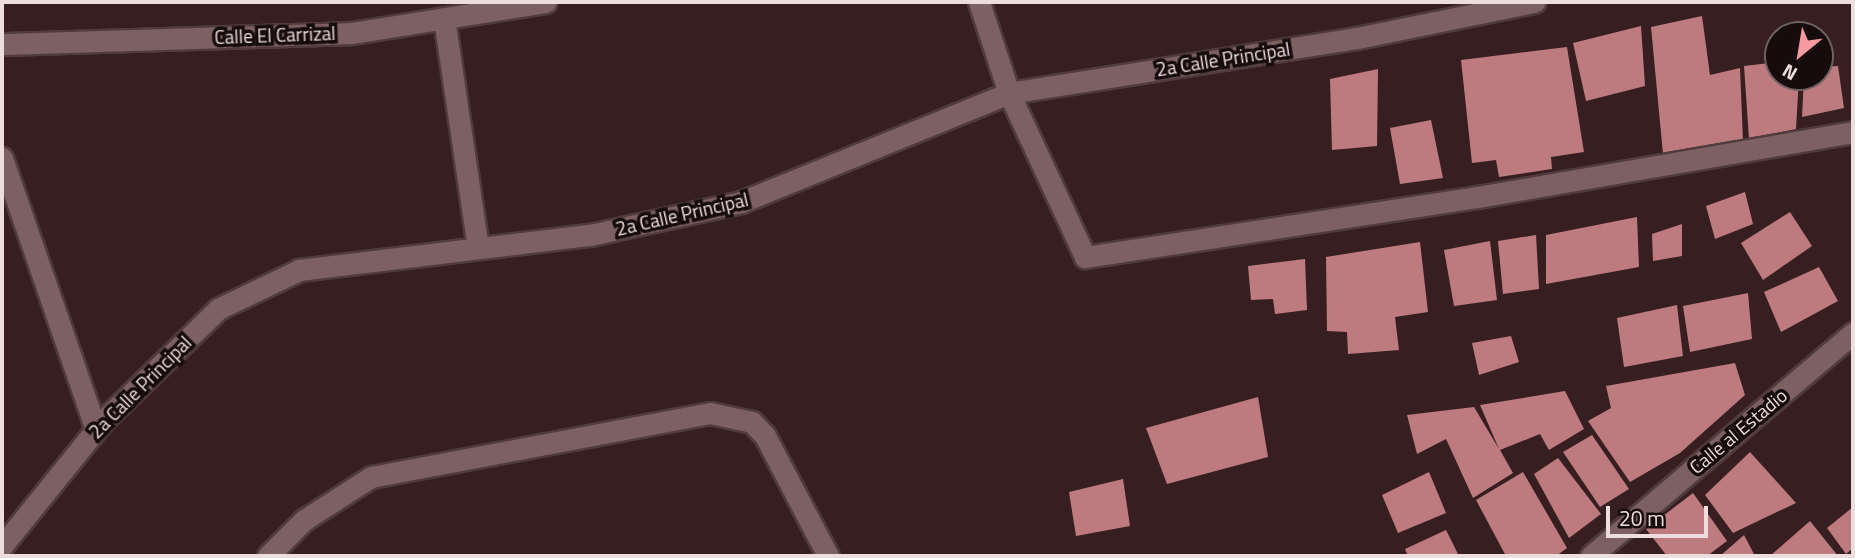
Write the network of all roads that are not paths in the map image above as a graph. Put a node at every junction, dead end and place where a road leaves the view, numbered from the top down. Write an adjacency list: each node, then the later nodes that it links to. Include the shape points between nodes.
1 (545, 2): 4 (street, Calle El Carrizal)
2 (979, 2): 6 (street)
3 (1534, 2): 6 (street, 2a Calle Principal, via 1357,38)
4 (444, 18): 5 (street, Calle El Carrizal, via 352,33); 9 (street)
5 (2, 44)
6 (1009, 93): 7 (street, via 1085,257 1477,197); 9 (street, 2a Calle Principal, via 741,202 590,235)
7 (1853, 132)
8 (2, 158): 11 (street)
9 (478, 247): 11 (street, 2a Calle Principal, via 299,270 218,309)
10 (1853, 333): 15 (street, Calle al Estadio)
11 (96, 429): 12 (street, 2a Calle Principal)
12 (2, 547)
13 (268, 556): 14 (street, via 303,520 371,477 710,413 752,422 765,436)
14 (828, 556)
15 (1591, 556)

